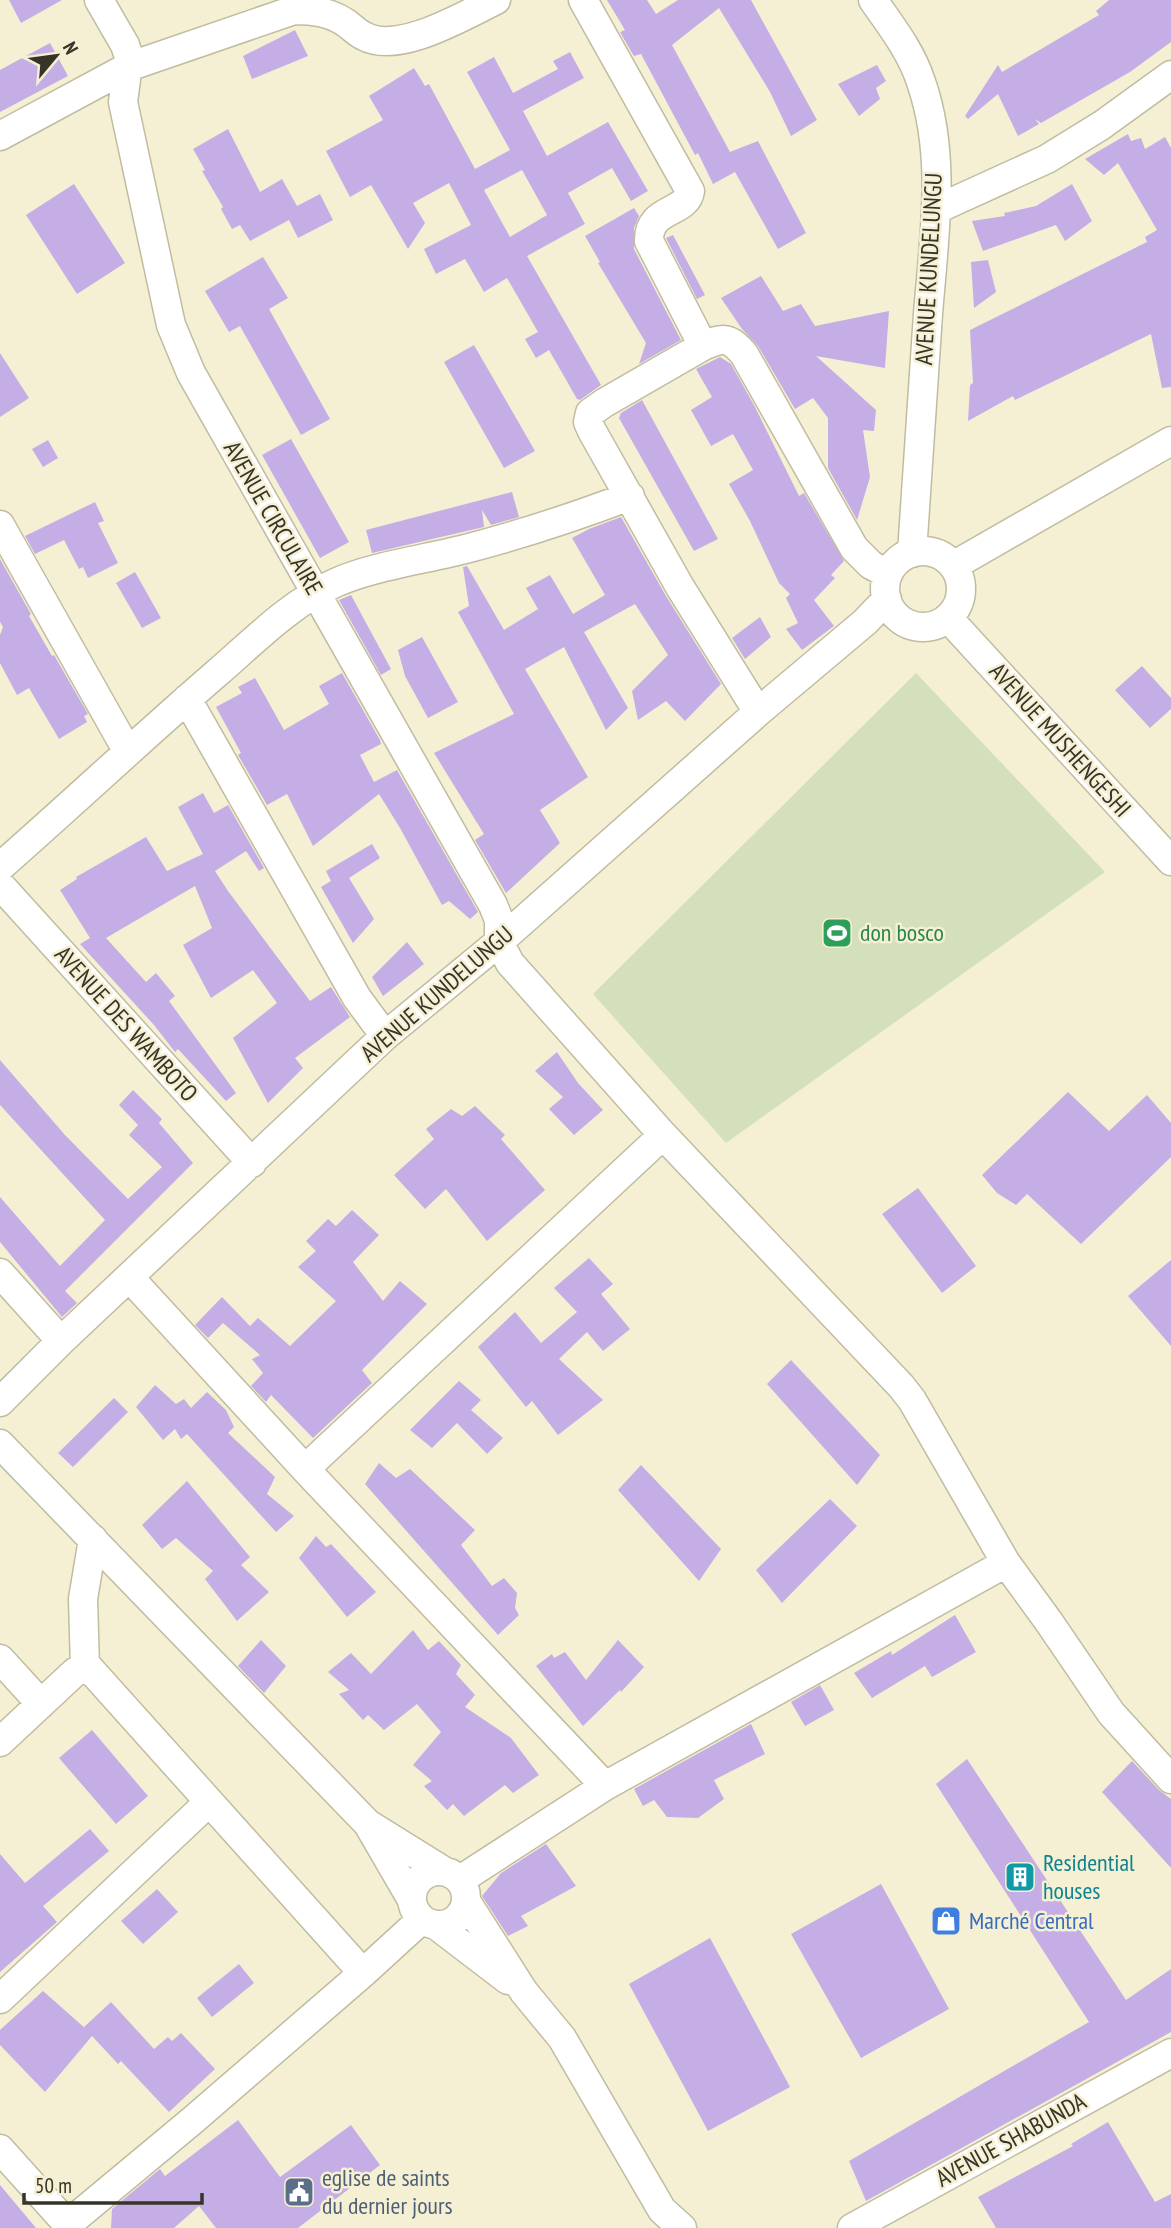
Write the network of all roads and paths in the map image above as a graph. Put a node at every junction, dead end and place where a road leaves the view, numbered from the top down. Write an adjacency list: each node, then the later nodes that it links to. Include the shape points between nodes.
1 (99, 0): 6 (street, via 125,45)
2 (496, 0): 5 (street, via 419,36 393,43 365,37 345,22)
3 (583, 0): 10 (street, via 690,191 686,200 654,221 649,241)
4 (873, 0): 9 (street, AVENUE KUNDELUNGU, via 909,53 921,81 934,143)
5 (292, 5): 6 (street)
6 (128, 67): 8 (street); 17 (street, AVENUE CIRCULAIRE, via 123,102 175,336 191,373)
7 (1171, 75): 9 (street, via 1047,159)
8 (0, 136)
9 (937, 208): 14 (street, AVENUE KUNDELUNGU)
10 (703, 346): 12 (street, via 590,413 592,431); 16 (street, via 726,340 744,354 854,548)
11 (1171, 441): 15 (street)
12 (630, 496): 17 (street, via 567,520 338,581); 20 (street)
13 (0, 525): 21 (street)
14 (912, 552): 15 (street, via 935,553); 16 (street, via 902,557)
15 (953, 566): 18 (street, via 962,593)
16 (888, 586): 18 (street, via 893,613 905,623 920,628); 20 (street, AVENUE KUNDELUNGU, via 864,621)
17 (316, 592): 19 (street); 25 (street, AVENUE CIRCULAIRE, via 493,905 499,920)
18 (949, 619): 22 (street, AVENUE MUSHENGESHI)
19 (187, 699): 21 (street); 26 (street, via 357,998)
20 (758, 712): 25 (street, AVENUE KUNDELUNGU)
21 (128, 752): 23 (street)
22 (1171, 861)
23 (0, 867)
24 (0, 885): 28 (street, AVENUE DES WAMBOTO)
25 (499, 942): 26 (street, AVENUE KUNDELUNGU); 27 (street, via 519,974)
26 (385, 1035): 28 (street, AVENUE KUNDELUNGU)
27 (663, 1135): 34 (street); 36 (street, via 901,1386)
28 (252, 1163): 30 (street, AVENUE KUNDELUNGU)
29 (0, 1273): 31 (street)
30 (129, 1277): 31 (street, AVENUE KUNDELUNGU); 34 (street)
31 (61, 1341): 32 (street, AVENUE KUNDELUNGU)
32 (0, 1402)
33 (0, 1444): 35 (street)
34 (305, 1469): 42 (street)
35 (93, 1539): 38 (street, via 83,1600); 44 (street)
36 (1006, 1563): 41 (street, via 1111,1713); 42 (street)
37 (0, 1659): 39 (street)
38 (85, 1668): 39 (street); 43 (street, via 93,1671)
39 (41, 1704): 40 (street)
40 (0, 1742)
41 (1171, 1779)
42 (605, 1786): 45 (street)
43 (209, 1802): 47 (street); 49 (street)
44 (368, 1824): 45 (street); 46 (street)
45 (456, 1884): 46 (street, via 463,1911 456,1919 447,1924); 46 (street, via 430,1872 420,1878 413,1888); 48 (street)
46 (423, 1914): 47 (street); 48 (street)
47 (363, 1973): 53 (street)
48 (524, 1992): 52 (street, via 562,2038)
49 (0, 1999)
50 (1171, 2053): 54 (street, AVENUE SHABUNDA)
51 (0, 2149): 53 (street)
52 (670, 2222)
53 (69, 2226)
54 (852, 2228)

